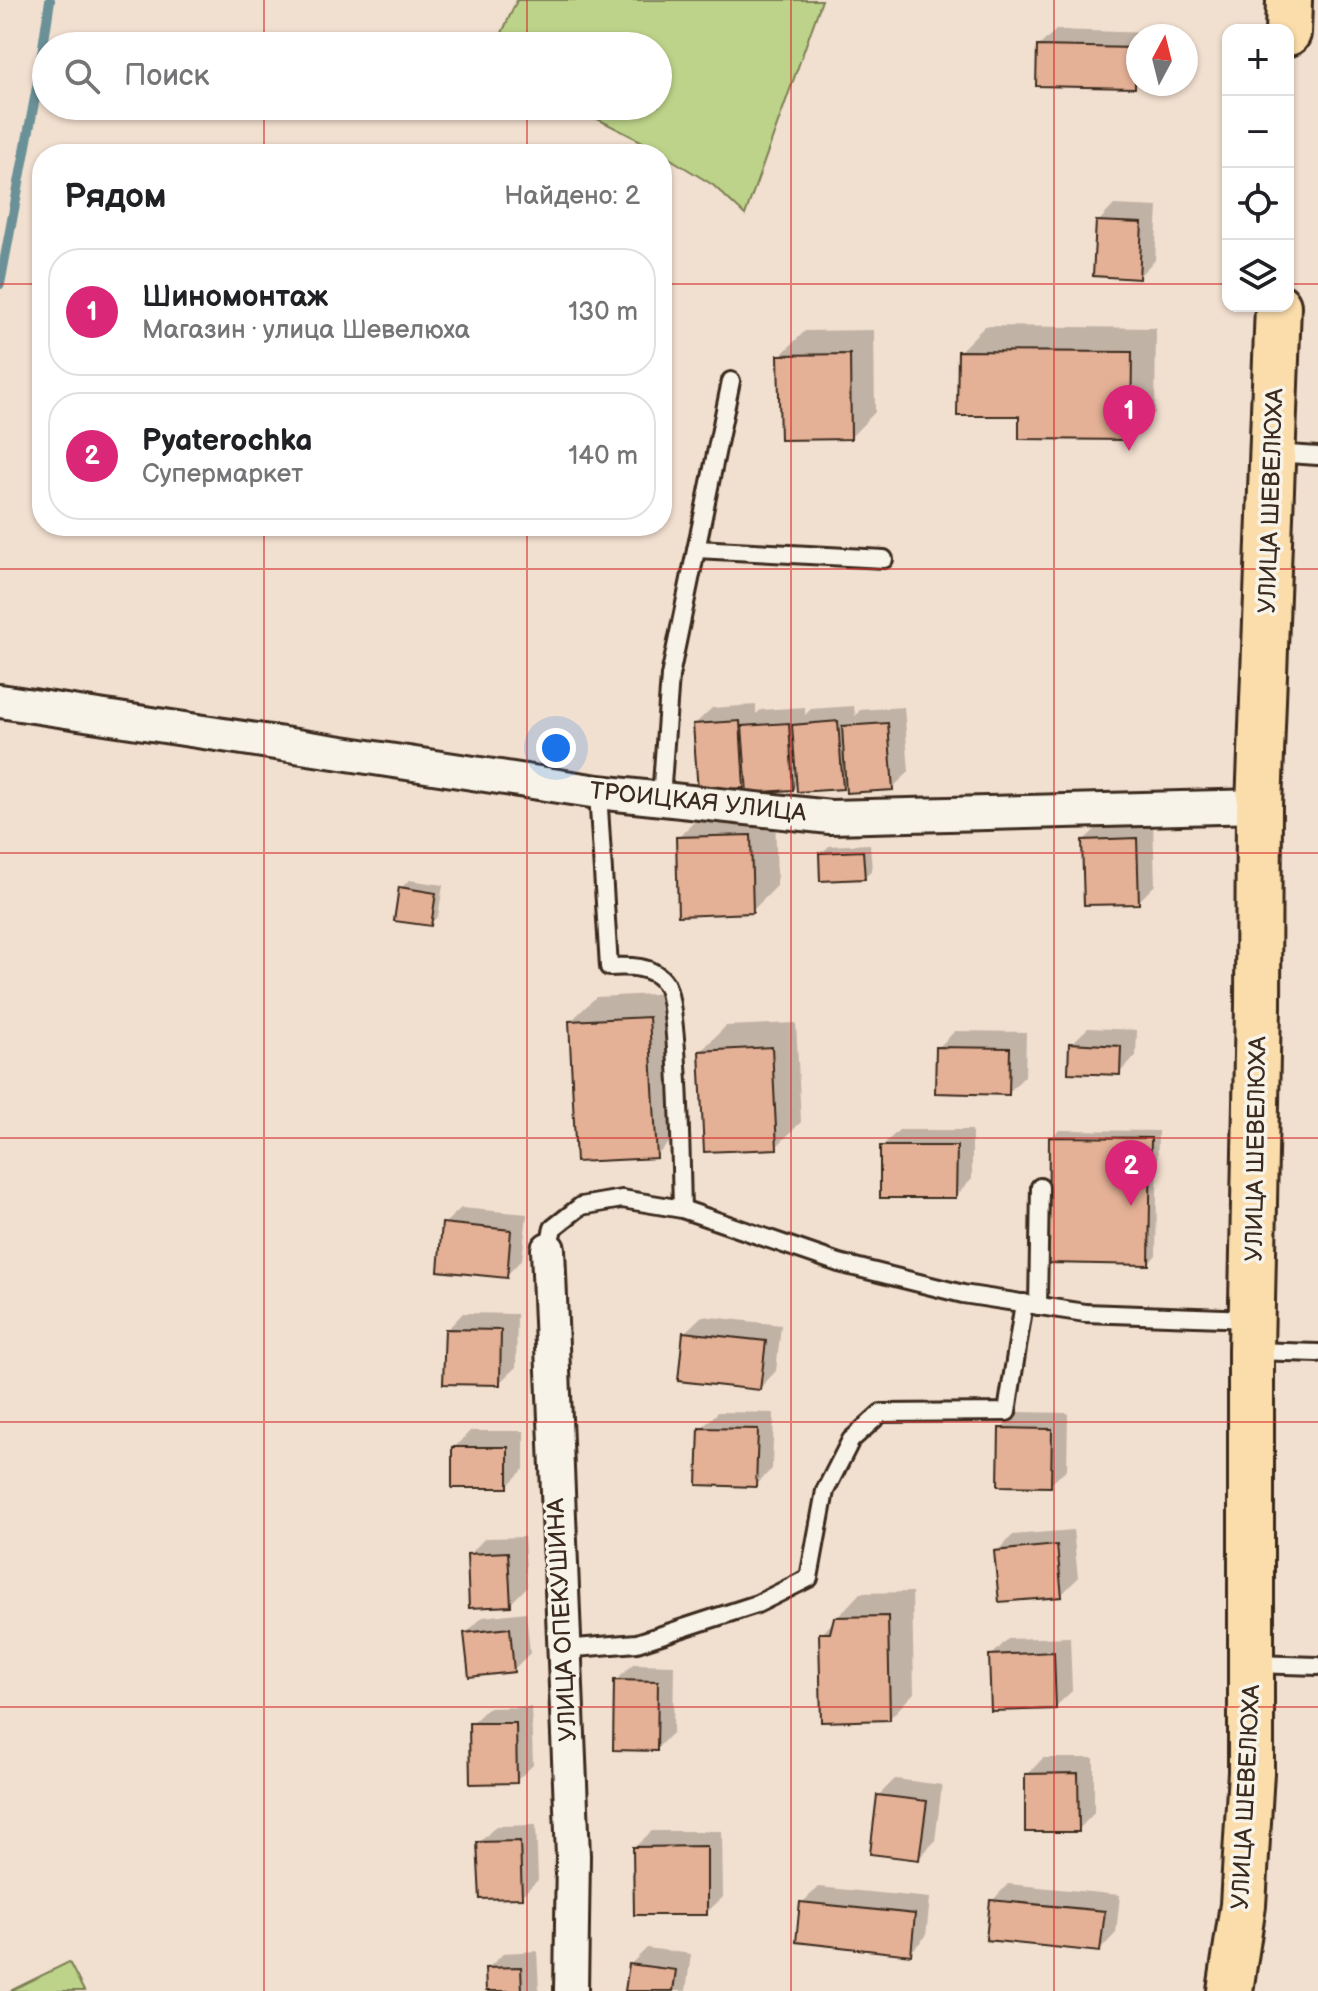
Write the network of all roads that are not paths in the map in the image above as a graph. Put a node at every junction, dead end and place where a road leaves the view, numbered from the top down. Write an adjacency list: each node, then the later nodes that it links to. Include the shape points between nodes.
1 (1289, 0): 2 (main road)
2 (1288, 24)
3 (1278, 312): 5 (main road, УЛИЦА ШЕВЕЛЮХА)
4 (731, 381): 7 (lane)
5 (1272, 453): 6 (lane); 12 (main road, УЛИЦА ШЕВЕЛЮХА)
6 (1318, 456)
7 (696, 549): 8 (lane); 11 (lane, via 670,676)
8 (884, 559)
9 (0, 701): 10 (street, ТРОИЦКАЯ УЛИЦА)
10 (598, 792): 11 (street, ТРОИЦКАЯ УЛИЦА); 14 (lane, via 609,967 633,965 667,984)
11 (661, 798): 12 (street, ТРОИЦКАЯ УЛИЦА, via 830,817)
12 (1259, 806): 17 (main road, УЛИЦА ШЕВЕЛЮХА)
13 (1040, 1187): 16 (lane)
14 (682, 1209): 15 (lane, via 622,1199 581,1206 553,1228); 16 (lane, via 839,1263 963,1294)
15 (548, 1249): 19 (street, УЛИЦА ОПЕКУШИНА)
16 (1031, 1304): 17 (lane); 19 (lane, via 1007,1412 881,1413 851,1440 825,1491 809,1578 757,1604 637,1643)
17 (1252, 1335): 18 (lane); 20 (main road, УЛИЦА ШЕВЕЛЮХА)
18 (1318, 1353)
19 (563, 1649): 22 (street, УЛИЦА ОПЕКУШИНА, via 573,1856)
20 (1252, 1664): 21 (lane); 23 (main road, УЛИЦА ШЕВЕЛЮХА, via 1248,1842)
21 (1318, 1666)
22 (571, 1991)
23 (1230, 1991)

